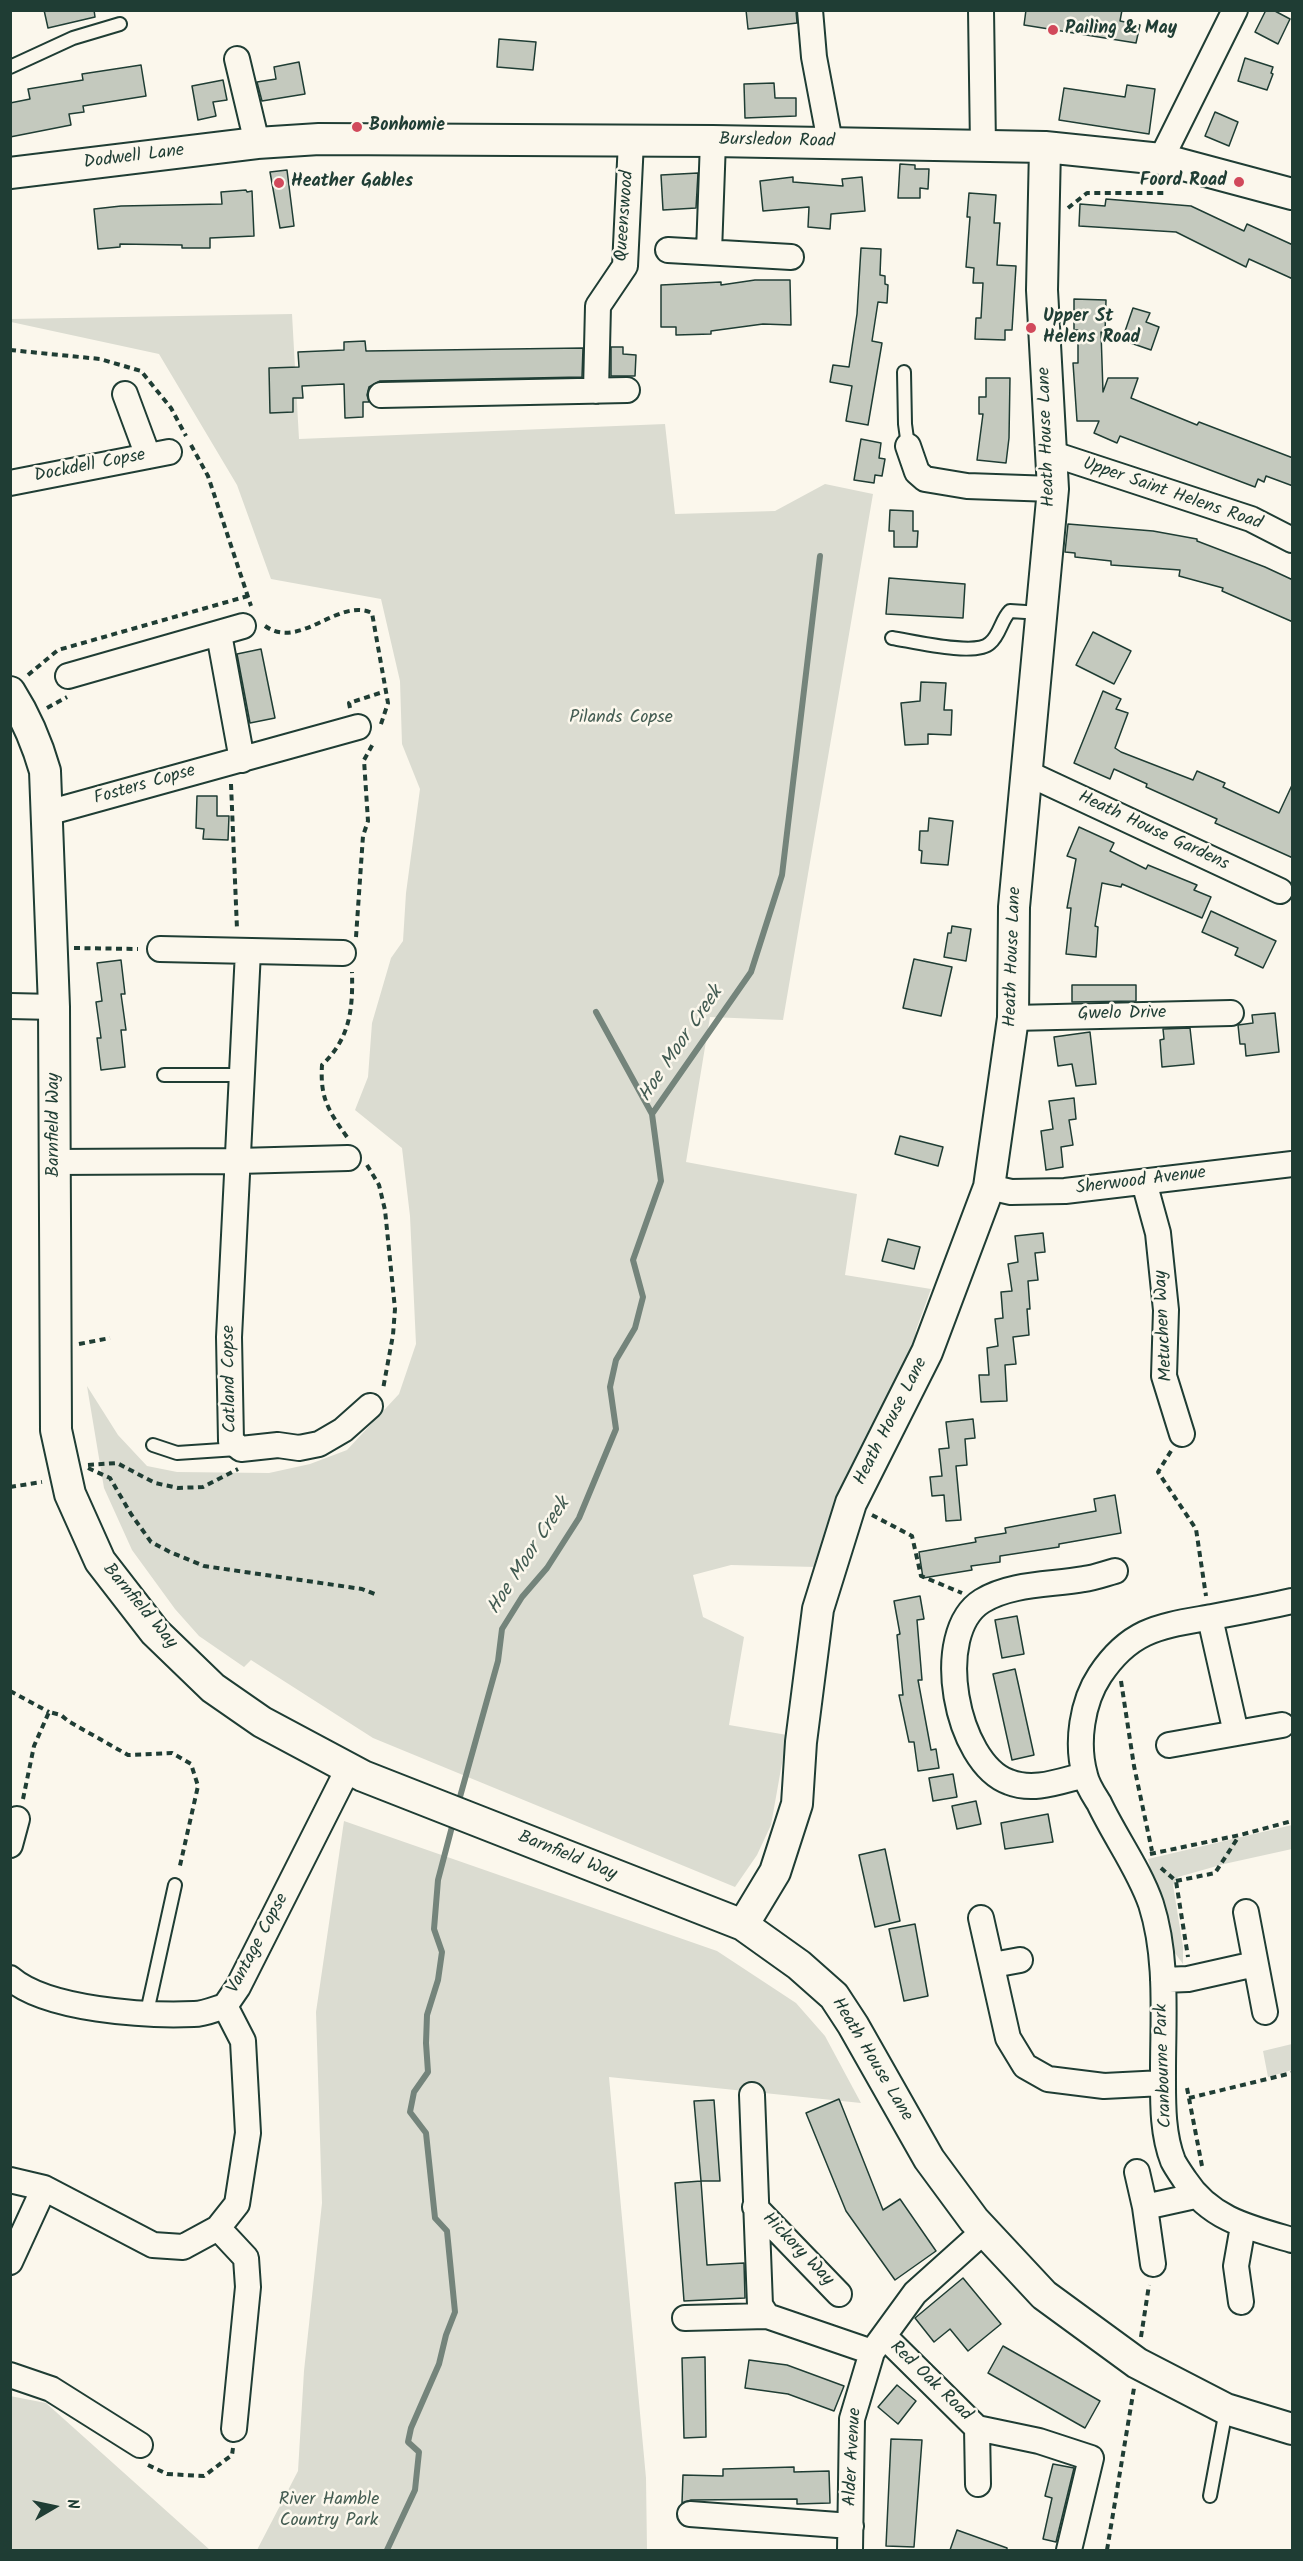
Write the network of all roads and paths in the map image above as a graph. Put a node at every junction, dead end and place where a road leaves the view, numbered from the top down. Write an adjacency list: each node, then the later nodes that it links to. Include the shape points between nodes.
1 (810, 10): 9 (street, via 814,57)
2 (981, 10): 11 (street)
3 (1235, 10): 13 (street)
4 (120, 24): 6 (lane, via 73,38)
5 (237, 59): 10 (street)
6 (10, 67)
7 (630, 141): 8 (street, Bursledon Road); 10 (street, Bursledon Road, via 319,139); 23 (street, Queenswood, via 625,266 598,306)
8 (713, 141): 9 (street, Bursledon Road); 19 (street)
9 (830, 142): 11 (street, Bursledon Road)
10 (257, 143): 14 (street, Dodwell Lane)
11 (983, 146): 12 (street, Bursledon Road)
12 (1045, 147): 13 (street, Bursledon Road); 27 (street, Heath House Lane, via 1042,290)
13 (1161, 159): 16 (street, Bursledon Road)
14 (10, 173)
15 (1164, 193): 17 (path, via 1087,193)
16 (1293, 194)
17 (1067, 208)
18 (668, 250): 19 (street)
19 (710, 252): 20 (street)
20 (791, 257)
21 (904, 372): 26 (lane)
22 (627, 390): 23 (street)
23 (596, 391): 25 (street)
24 (125, 394): 28 (street, Dockdell Copse, via 158,454)
25 (381, 395)
26 (908, 446): 29 (street, via 917,472 925,479 967,486)
27 (1050, 453): 29 (street, Heath House Lane); 30 (street, Upper Saint Helens Road, via 1251,519)
28 (10, 483)
29 (1053, 489): 32 (street, Heath House Lane)
30 (1293, 540)
31 (248, 596): 37 (path, via 58,650)
32 (1042, 613): 35 (lane, via 1010,611 990,644 982,648); 40 (street, Heath House Lane)
33 (243, 626): 34 (street)
34 (219, 634): 36 (street); 39 (street)
35 (892, 638)
36 (68, 676)
37 (19, 684): 41 (street, Barnfield Way, via 22,710 45,771)
38 (358, 727): 39 (street, Fosters Copse)
39 (236, 761): 41 (street, Fosters Copse); 45 (path, via 237,930)
40 (1027, 773): 42 (street, Heath House Gardens); 50 (street, Heath House Lane, via 1014,907)
41 (47, 813): 48 (street, Barnfield Way)
42 (1280, 891)
43 (68, 948): 44 (path)
44 (160, 950): 45 (street)
45 (246, 951): 46 (street); 52 (street, Catland Copse)
46 (343, 953)
47 (10, 1006): 48 (street)
48 (54, 1007): 54 (street, Barnfield Way)
49 (1231, 1013): 50 (street, Gwelo Drive)
50 (1013, 1018): 58 (street, Heath House Lane)
51 (164, 1075): 52 (lane)
52 (242, 1075): 55 (street, Catland Copse)
53 (348, 1158): 55 (street)
54 (55, 1161): 55 (street); 80 (street, Barnfield Way, via 56,1430 70,1494 100,1561 155,1632 213,1688 262,1722)
55 (238, 1161): 64 (street, Catland Copse, via 229,1337 231,1441)
56 (1293, 1164): 57 (street, Sherwood Avenue)
57 (1144, 1182): 58 (street, Sherwood Avenue, via 1065,1191 1011,1192); 62 (street, Metuchen Way, via 1158,1233 1166,1310 1164,1376)
58 (989, 1187): 68 (street, Heath House Lane, via 927,1352)
59 (110, 1338): 60 (path)
60 (71, 1345)
61 (370, 1406): 64 (street, Catland Copse, via 343,1430 319,1444)
62 (1182, 1434): 73 (path, via 1158,1472 1196,1529)
63 (153, 1445): 64 (lane, via 177,1453)
64 (241, 1449)
65 (84, 1474): 70 (path, via 82,1466 110,1478 151,1542 170,1552 204,1566 362,1589)
66 (46, 1482): 67 (path)
67 (10, 1487)
68 (851, 1503): 71 (path, via 912,1536 921,1576); 92 (street, Heath House Lane, via 818,1609 797,1804 775,1872)
69 (1114, 1571): 71 (street, via 1088,1588 1010,1590)
70 (377, 1595)
71 (982, 1601): 81 (street, via 966,1616 954,1663 962,1722 972,1747 995,1775 1009,1782 1031,1787)
72 (1293, 1601): 73 (street, Cranbourne Park)
73 (1210, 1618): 74 (street, Cranbourne Park, via 1157,1627); 78 (street)
74 (1117, 1653): 81 (street, Cranbourne Park, via 1090,1693 1083,1717); 86 (path)
75 (10, 1691): 76 (path)
76 (49, 1712): 82 (path, via 34,1746); 89 (path, via 61,1715 128,1755 172,1753 191,1764 198,1786)
77 (1282, 1725): 78 (street)
78 (1236, 1733): 79 (street)
79 (1169, 1745)
80 (356, 1772): 92 (street, Barnfield Way); 99 (street, Vantage Copse)
81 (1085, 1775): 87 (street, Cranbourne Park)
82 (17, 1819): 85 (street)
83 (1293, 1821): 84 (path)
84 (1240, 1835): 86 (path); 88 (path, via 1215,1873)
85 (10, 1845)
86 (1152, 1853): 87 (path); 88 (path, via 1160,1868)
87 (1127, 1858): 98 (street, Cranbourne Park, via 1151,1904)
88 (1176, 1881): 97 (path, via 1188,1946)
89 (175, 1885): 100 (lane)
90 (1246, 1912): 94 (street)
91 (981, 1917): 95 (street)
92 (743, 1925): 115 (street, Heath House Lane, via 834,1996 929,2159)
93 (1020, 1960): 95 (street)
94 (1255, 1964): 97 (street, Cranbourne Park); 101 (street)
95 (993, 1965): 103 (street, via 1008,2038 1024,2066 1048,2079 1104,2086)
96 (10, 1978): 100 (street, via 48,1998 104,2010)
97 (1188, 1979): 98 (street, Cranbourne Park)
98 (1163, 1980): 103 (street, Cranbourne Park)
99 (225, 2006): 100 (street, via 196,2014); 114 (street, Vantage Copse, via 243,2041 248,2133 237,2204)
100 (147, 2012)
101 (1265, 2012)
102 (1293, 2073): 105 (path)
103 (1174, 2081): 105 (path); 110 (street, Cranbourne Park, via 1164,2127 1173,2162)
104 (752, 2096): 111 (street, Hickory Way)
105 (1189, 2098): 106 (path)
106 (1203, 2170)
107 (1137, 2172): 112 (street)
108 (10, 2180): 109 (street, Vantage Copse)
109 (44, 2188): 114 (street, Vantage Copse, via 153,2245 183,2247); 117 (street)
110 (1196, 2196): 112 (street); 113 (street, Cranbourne Park)
111 (755, 2207): 119 (street, Hickory Way); 121 (street, Hickory Way, via 760,2305)
112 (1145, 2207): 118 (street)
113 (1243, 2226): 116 (street, Cranbourne Park); 120 (street, via 1236,2266)
114 (218, 2228): 128 (street, via 246,2258 248,2287)
115 (984, 2231): 123 (street, Alder Avenue, via 915,2293); 124 (street, Heath House Lane, via 1044,2295)
116 (1293, 2240)
117 (10, 2262)
118 (1153, 2264): 124 (path)
119 (839, 2294)
120 (1241, 2302)
121 (767, 2316): 122 (street); 123 (street)
122 (685, 2318)
123 (878, 2344): 127 (street, Red Oak Road); 134 (street, Alder Avenue, via 852,2419)
124 (1137, 2363): 126 (street, Heath House Lane); 137 (path)
125 (10, 2375): 130 (street, via 51,2389)
126 (1226, 2409): 129 (street, Heath House Lane); 132 (lane)
127 (977, 2428): 131 (street, Red Oak Road); 136 (street, Red Oak Road, via 1091,2458)
128 (234, 2429): 130 (path, via 232,2455 204,2476 167,2474 147,2465)
129 (1293, 2429)
130 (140, 2445)
131 (978, 2484)
132 (1210, 2496)
133 (690, 2514): 134 (street)
134 (851, 2526): 135 (street, Alder Avenue)
135 (850, 2550)
136 (1069, 2550)
137 (1107, 2550)

